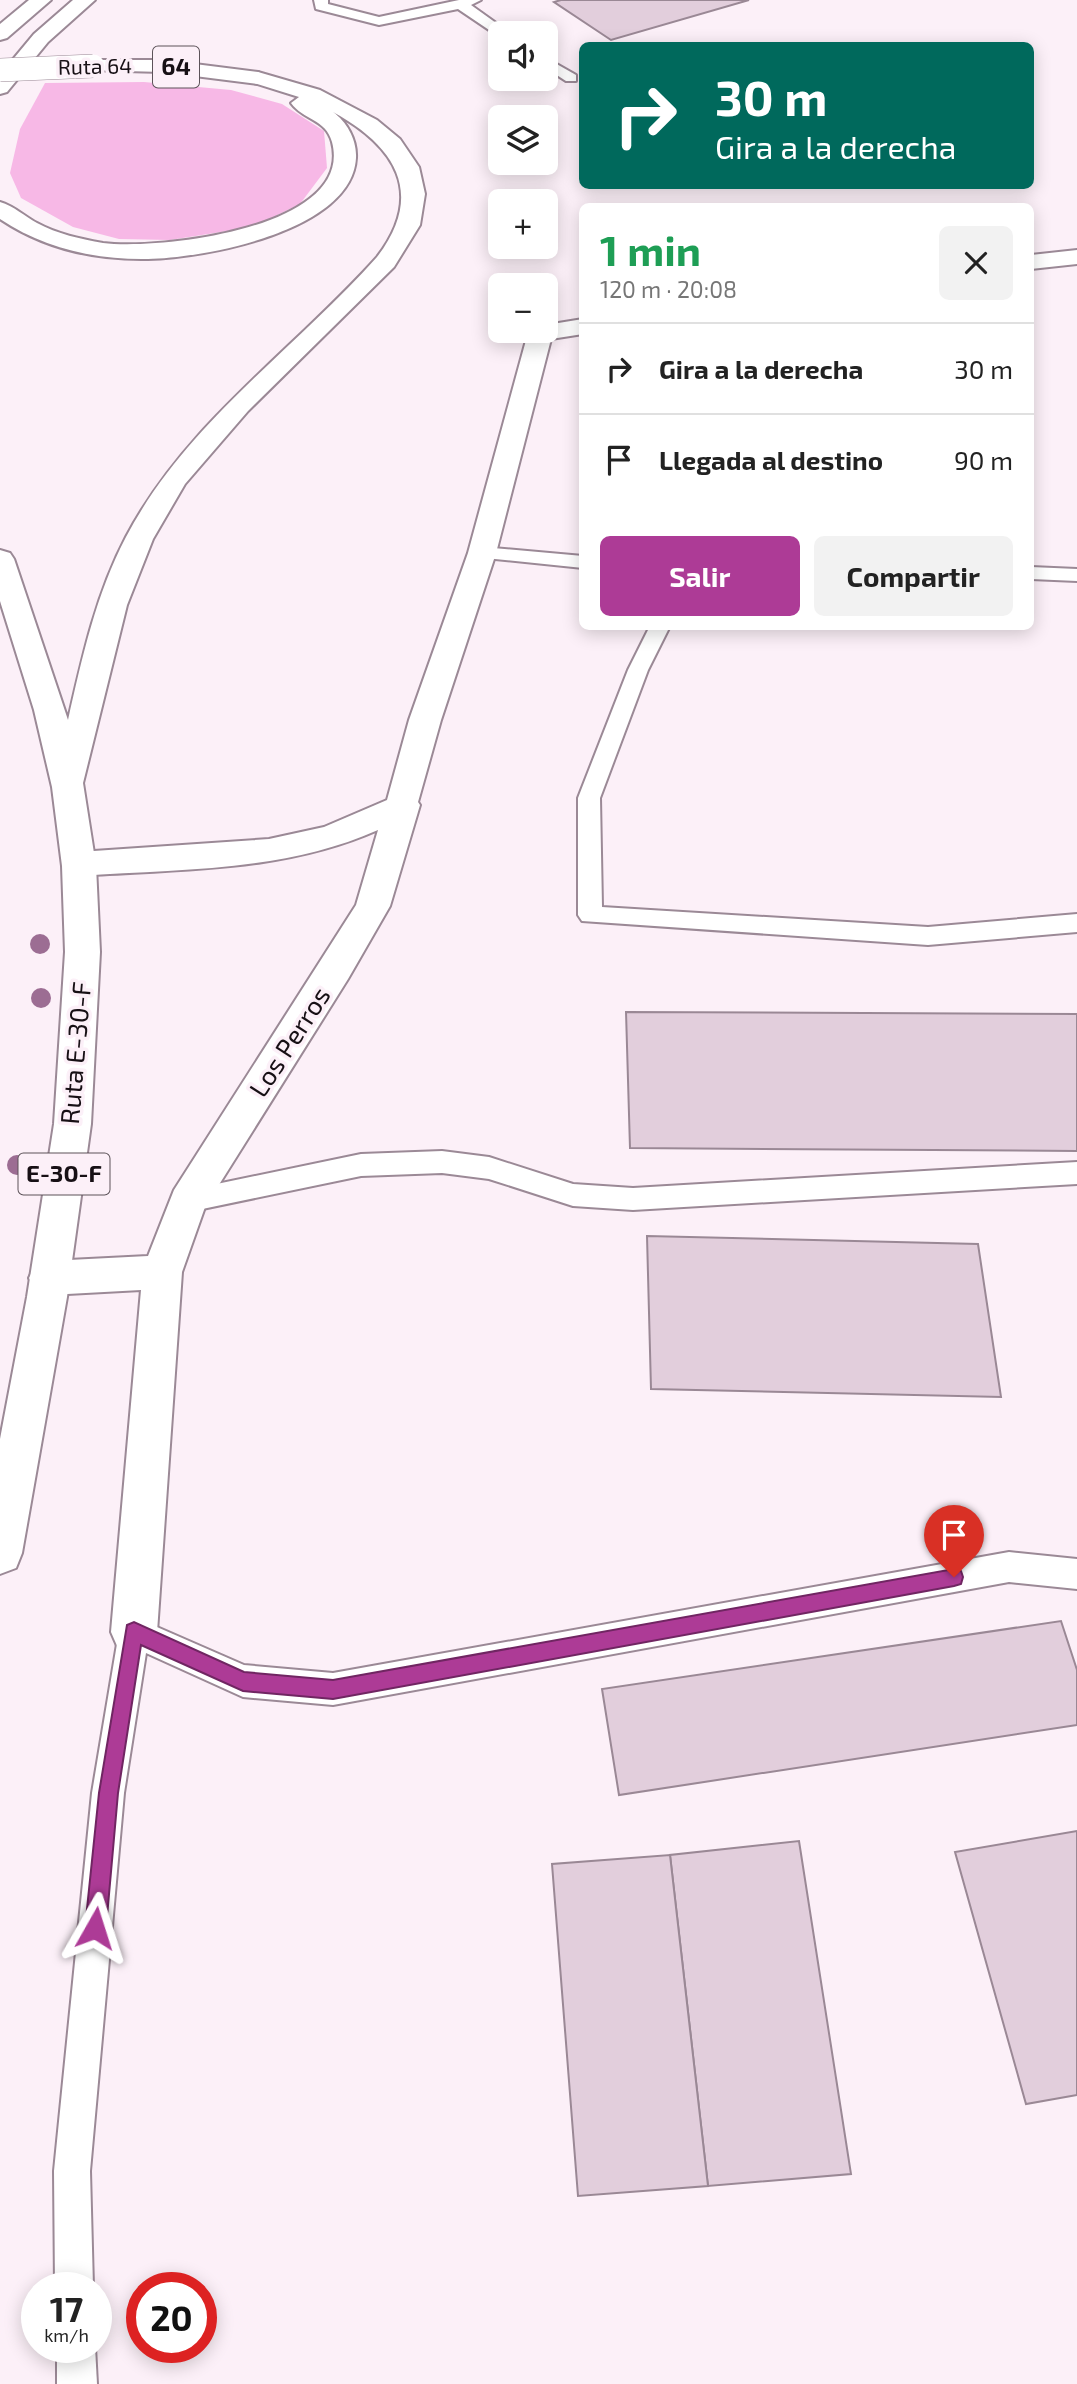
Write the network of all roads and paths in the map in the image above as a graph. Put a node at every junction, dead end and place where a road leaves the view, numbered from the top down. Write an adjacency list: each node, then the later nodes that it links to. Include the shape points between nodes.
1 (41, 0): 6 (main road)
2 (85, 0): 10 (main road, Ruta 64)
3 (321, 0): 4 (lane, via 321,6 379,21)
4 (467, 2): 5 (lane)
5 (489, 21)
6 (0, 34)
7 (558, 70): 9 (lane)
8 (258, 78): 10 (main road, Ruta 64 / 64, bridge, via 163,66 93,66); 12 (main road, via 328,118 344,142 342,169 335,183 288,220 212,245 125,251 48,237); 22 (main road, via 332,101 385,137 407,168 412,186 409,223 386,262 209,435 156,508 112,605)
9 (570, 78)
10 (2, 80): 11 (main road)
11 (0, 110)
12 (0, 209)
13 (1077, 257): 14 (main road)
14 (1034, 262)
15 (579, 327): 16 (main road, Los Perros, via 540,333)
16 (482, 553): 18 (lane); 23 (main road, Los Perros, via 425,720)
17 (0, 559): 22 (main road, Ruta E-30-F / E-30-F, via 49,699)
18 (579, 562)
19 (1034, 573): 20 (lane)
20 (1077, 575)
21 (658, 630): 25 (lane, via 589,798 590,915 928,936)
22 (67, 791): 24 (main road, Ruta E-30-F / E-30-F)
23 (404, 805): 24 (main road, via 332,837 269,851); 27 (main road, Los Perros, via 373,906)
24 (79, 864): 29 (main road, Ruta E-30-F / E-30-F, via 84,998 75,1099)
25 (1077, 923)
26 (1077, 1173): 27 (lane, via 633,1199 573,1195 489,1168 442,1162 362,1165)
27 (188, 1201): 28 (main road, Los Perros)
28 (162, 1272): 29 (main road); 32 (main road, Los Perros)
29 (49, 1278): 30 (main road, Ruta E-30-F / E-30-F)
30 (0, 1553)
31 (1077, 1574): 32 (lane, via 1009,1567 333,1689 243,1681)
32 (134, 1632): 33 (lane, via 108,1793 72,2171)
33 (74, 2272)
34 (76, 2363): 35 (lane)
35 (77, 2384)

